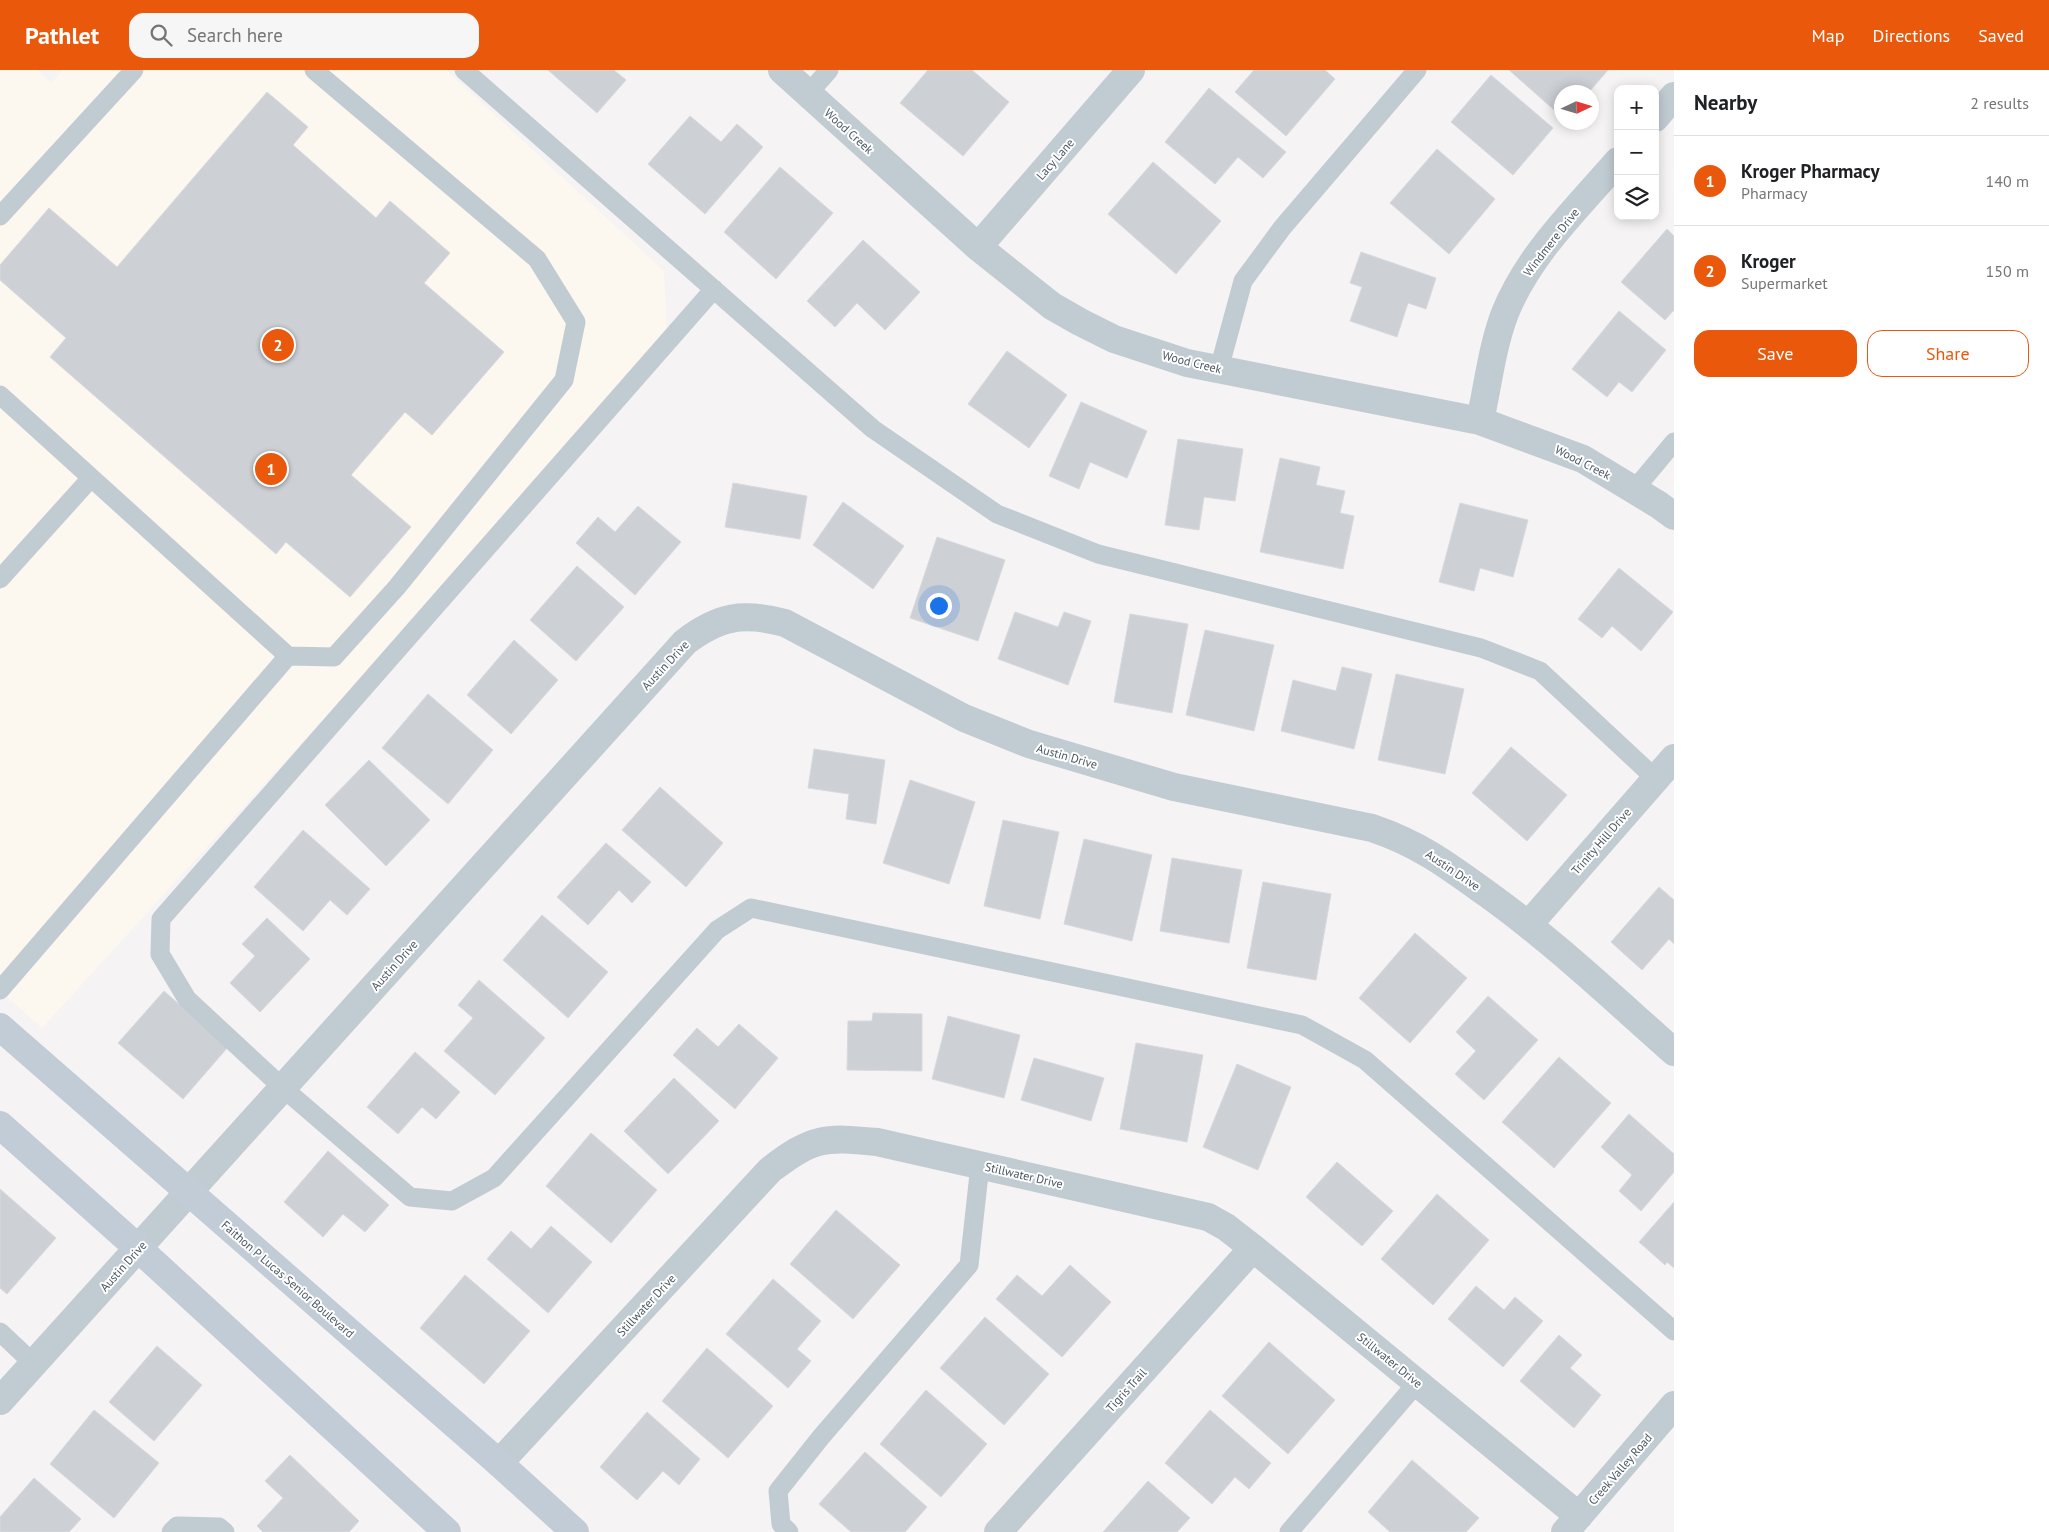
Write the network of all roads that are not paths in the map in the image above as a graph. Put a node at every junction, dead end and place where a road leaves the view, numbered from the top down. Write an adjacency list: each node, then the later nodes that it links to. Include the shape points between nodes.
1 (134, 70): 12 (lane)
2 (314, 70): 23 (lane, via 537,259 576,322 564,380 397,588 334,657)
3 (464, 70): 14 (lane)
4 (782, 70): 8 (street, Wood Creek)
5 (830, 70): 8 (lane)
6 (1131, 70): 13 (street, Lacy Lane)
7 (1417, 70): 15 (lane, via 1282,228 1243,281)
8 (808, 94): 13 (street, Wood Creek)
9 (1674, 96): 10 (street)
10 (1659, 113)
11 (1614, 166): 17 (street, Windmere Drive, via 1558,230 1522,279 1505,314)
12 (0, 216)
13 (978, 248): 15 (street, Wood Creek, via 1052,306 1080,322 1123,342 1187,363)
14 (714, 289): 25 (lane, via 873,429 997,514 1098,554 1481,648 1540,671); 30 (lane, via 161,919 160,954 187,999)
15 (1219, 369): 17 (street, Wood Creek)
16 (0, 395): 19 (lane)
17 (1480, 420): 20 (street, Wood Creek, via 1583,459)
18 (1674, 442): 20 (lane)
19 (91, 478): 22 (lane); 23 (lane)
20 (1634, 490): 21 (street, Wood Creek)
21 (1674, 516)
22 (0, 579)
23 (288, 656): 27 (lane)
24 (1674, 758): 25 (street, Trinity Hill Drive)
25 (1656, 778): 26 (street, Trinity Hill Drive)
26 (1529, 924): 29 (street, Austin Drive); 30 (street, Austin Drive, via 1437,857 1402,838 1372,828 1174,787 1030,744 964,718 785,623 759,616 732,618 703,629 685,642)
27 (0, 990)
28 (0, 1027): 33 (street, Faithon P Lucas Senior Boulevard)
29 (1674, 1052)
30 (282, 1088): 33 (street, Austin Drive); 36 (lane, via 410,1197 452,1201 494,1178 717,930 750,908 1302,1025 1365,1060)
31 (0, 1125): 35 (street)
32 (980, 1165): 34 (street, Stillwater Drive, via 1208,1217); 42 (street, Stillwater Drive, via 877,1142 839,1138 814,1142 794,1152 770,1170); 48 (lane, via 970,1266 778,1491 780,1524)
33 (189, 1192): 35 (street, Austin Drive); 42 (street, Faithon P Lucas Senior Boulevard)
34 (1253, 1248): 39 (street, Stillwater Drive); 49 (street, Tigris Trail)
35 (139, 1249): 38 (street, Austin Drive); 46 (street)
36 (1674, 1331)
37 (0, 1332): 38 (lane)
38 (34, 1364): 40 (street, Austin Drive)
39 (1417, 1383): 43 (street, Stillwater Drive); 50 (lane)
40 (0, 1401)
41 (1674, 1405): 43 (street, Creek Valley Road)
42 (500, 1463): 47 (street, Faithon P Lucas Senior Boulevard)
43 (1572, 1524)
44 (171, 1532): 45 (lane, via 177,1526 219,1527)
45 (225, 1532)
46 (447, 1532)
47 (576, 1532)
48 (789, 1532)
49 (998, 1532)
50 (1289, 1532)

